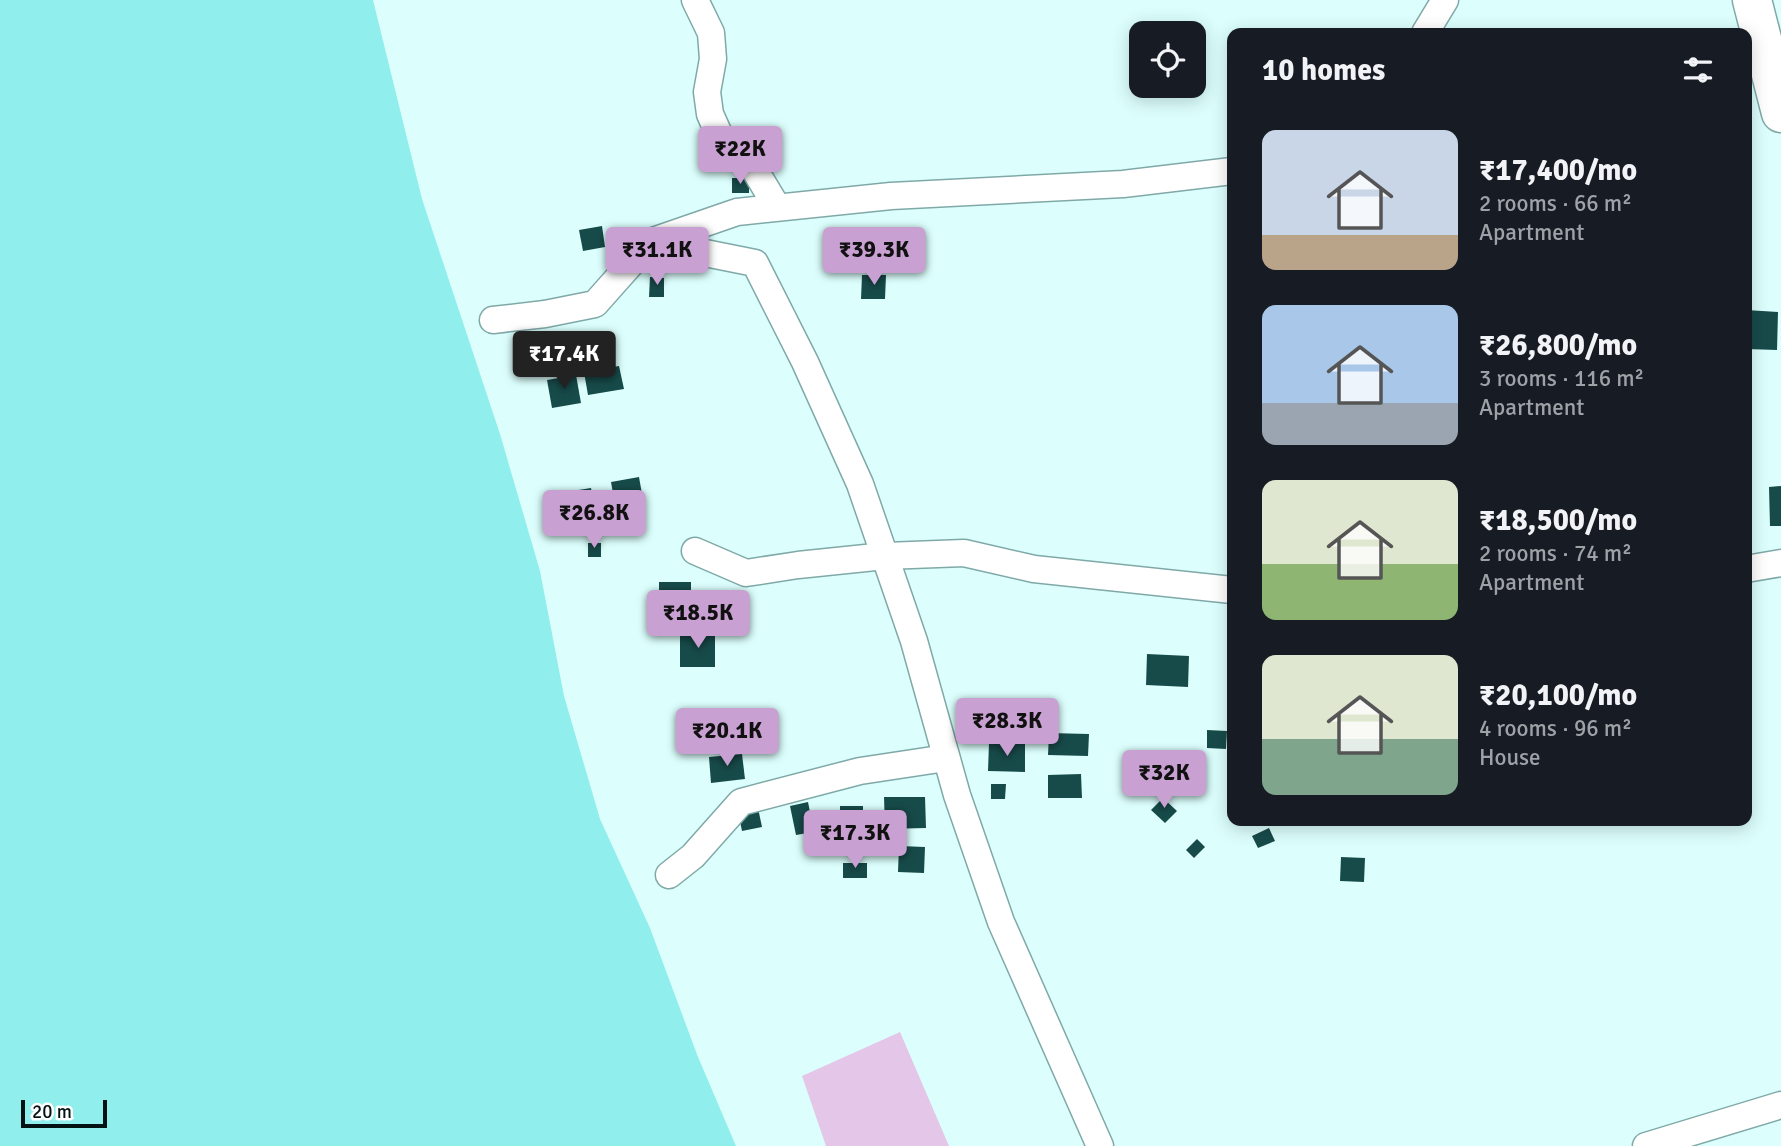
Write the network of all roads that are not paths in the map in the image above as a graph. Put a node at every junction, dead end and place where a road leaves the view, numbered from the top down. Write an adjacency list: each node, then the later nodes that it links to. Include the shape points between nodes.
1 (695, 0): 7 (street, via 711,33 710,114 722,141 750,162)
2 (1445, 0): 4 (street)
3 (1752, 0): 5 (main road)
4 (1428, 28)
5 (1781, 113)
6 (1227, 172): 7 (street, via 1123,184 904,195)
7 (777, 207): 8 (street, via 737,212)
8 (650, 242): 9 (street, via 595,304); 11 (street, via 755,262 860,484)
9 (493, 320)
10 (695, 551): 11 (street, via 746,573)
11 (885, 556): 14 (street, via 964,553 1034,569); 15 (street)
12 (1781, 563): 13 (street)
13 (1752, 568)
14 (1227, 589)
15 (946, 758): 16 (street, via 860,771 741,802 693,856); 18 (street, via 1001,922)
16 (668, 876)
17 (1781, 1105): 19 (street)
18 (1100, 1146)
19 (1646, 1146)

